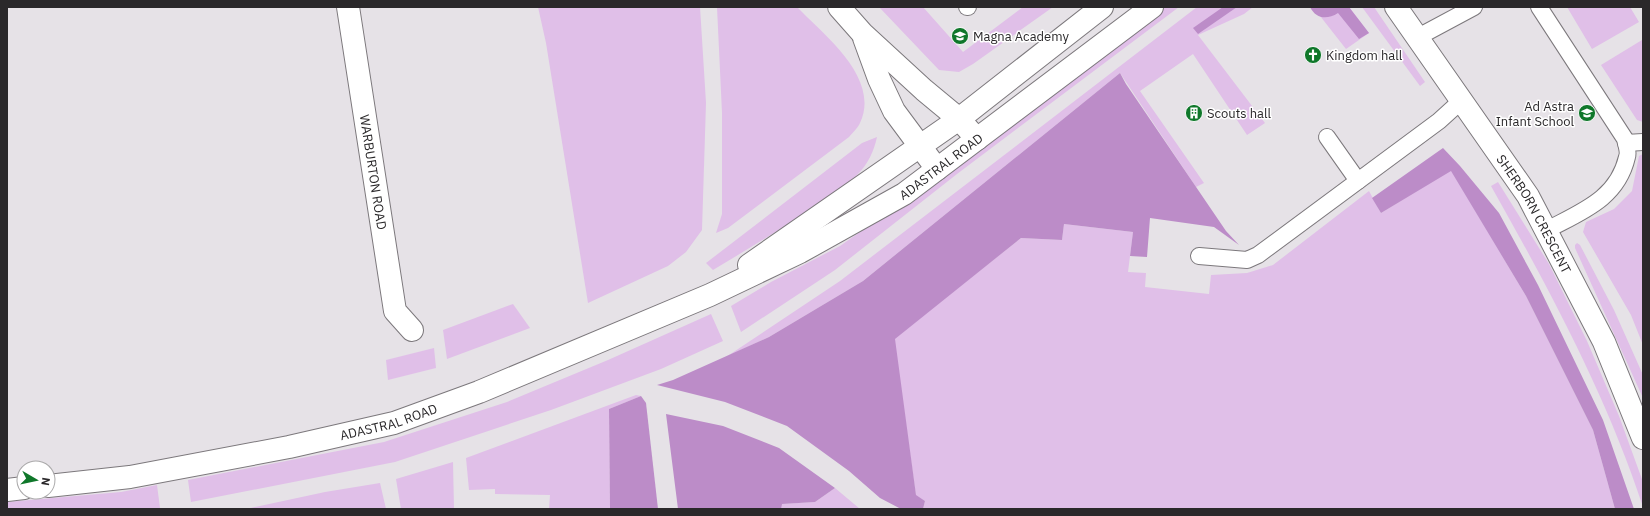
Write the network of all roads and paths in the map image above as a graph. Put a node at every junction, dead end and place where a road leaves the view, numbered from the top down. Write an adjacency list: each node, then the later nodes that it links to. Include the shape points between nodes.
1 (348, 7): 22 (street, WARBURTON ROAD, via 395,311)
2 (839, 7): 8 (street)
3 (1102, 7): 11 (street, ADASTRAL ROAD)
4 (1152, 7): 13 (street, ADASTRAL ROAD)
5 (1396, 7): 9 (street, SHERBORN CRESCENT)
6 (1474, 7): 9 (lane)
7 (1539, 7): 15 (lane)
8 (862, 33): 11 (street); 16 (street, via 894,111)
9 (1418, 37): 10 (street, SHERBORN CRESCENT)
10 (1461, 102): 18 (lane); 19 (street, SHERBORN CRESCENT, via 1528,196)
11 (959, 119): 13 (street); 16 (street, ADASTRAL ROAD)
12 (1327, 137): 18 (lane)
13 (977, 139): 17 (street, ADASTRAL ROAD)
14 (1643, 142): 15 (lane)
15 (1626, 143): 19 (lane, via 1628,156 1616,184 1600,201)
16 (920, 147): 17 (street); 21 (street, ADASTRAL ROAD, via 756,259)
17 (938, 169): 21 (street, ADASTRAL ROAD, via 904,194 814,245)
18 (1358, 181): 20 (lane, via 1258,255 1247,260)
19 (1545, 231): 23 (street, SHERBORN CRESCENT, via 1604,342)
20 (1199, 256)
21 (710, 295): 24 (street, ADASTRAL ROAD, via 479,392 394,423 289,447 130,478)
22 (412, 330)
23 (1643, 438)
24 (56, 485)

